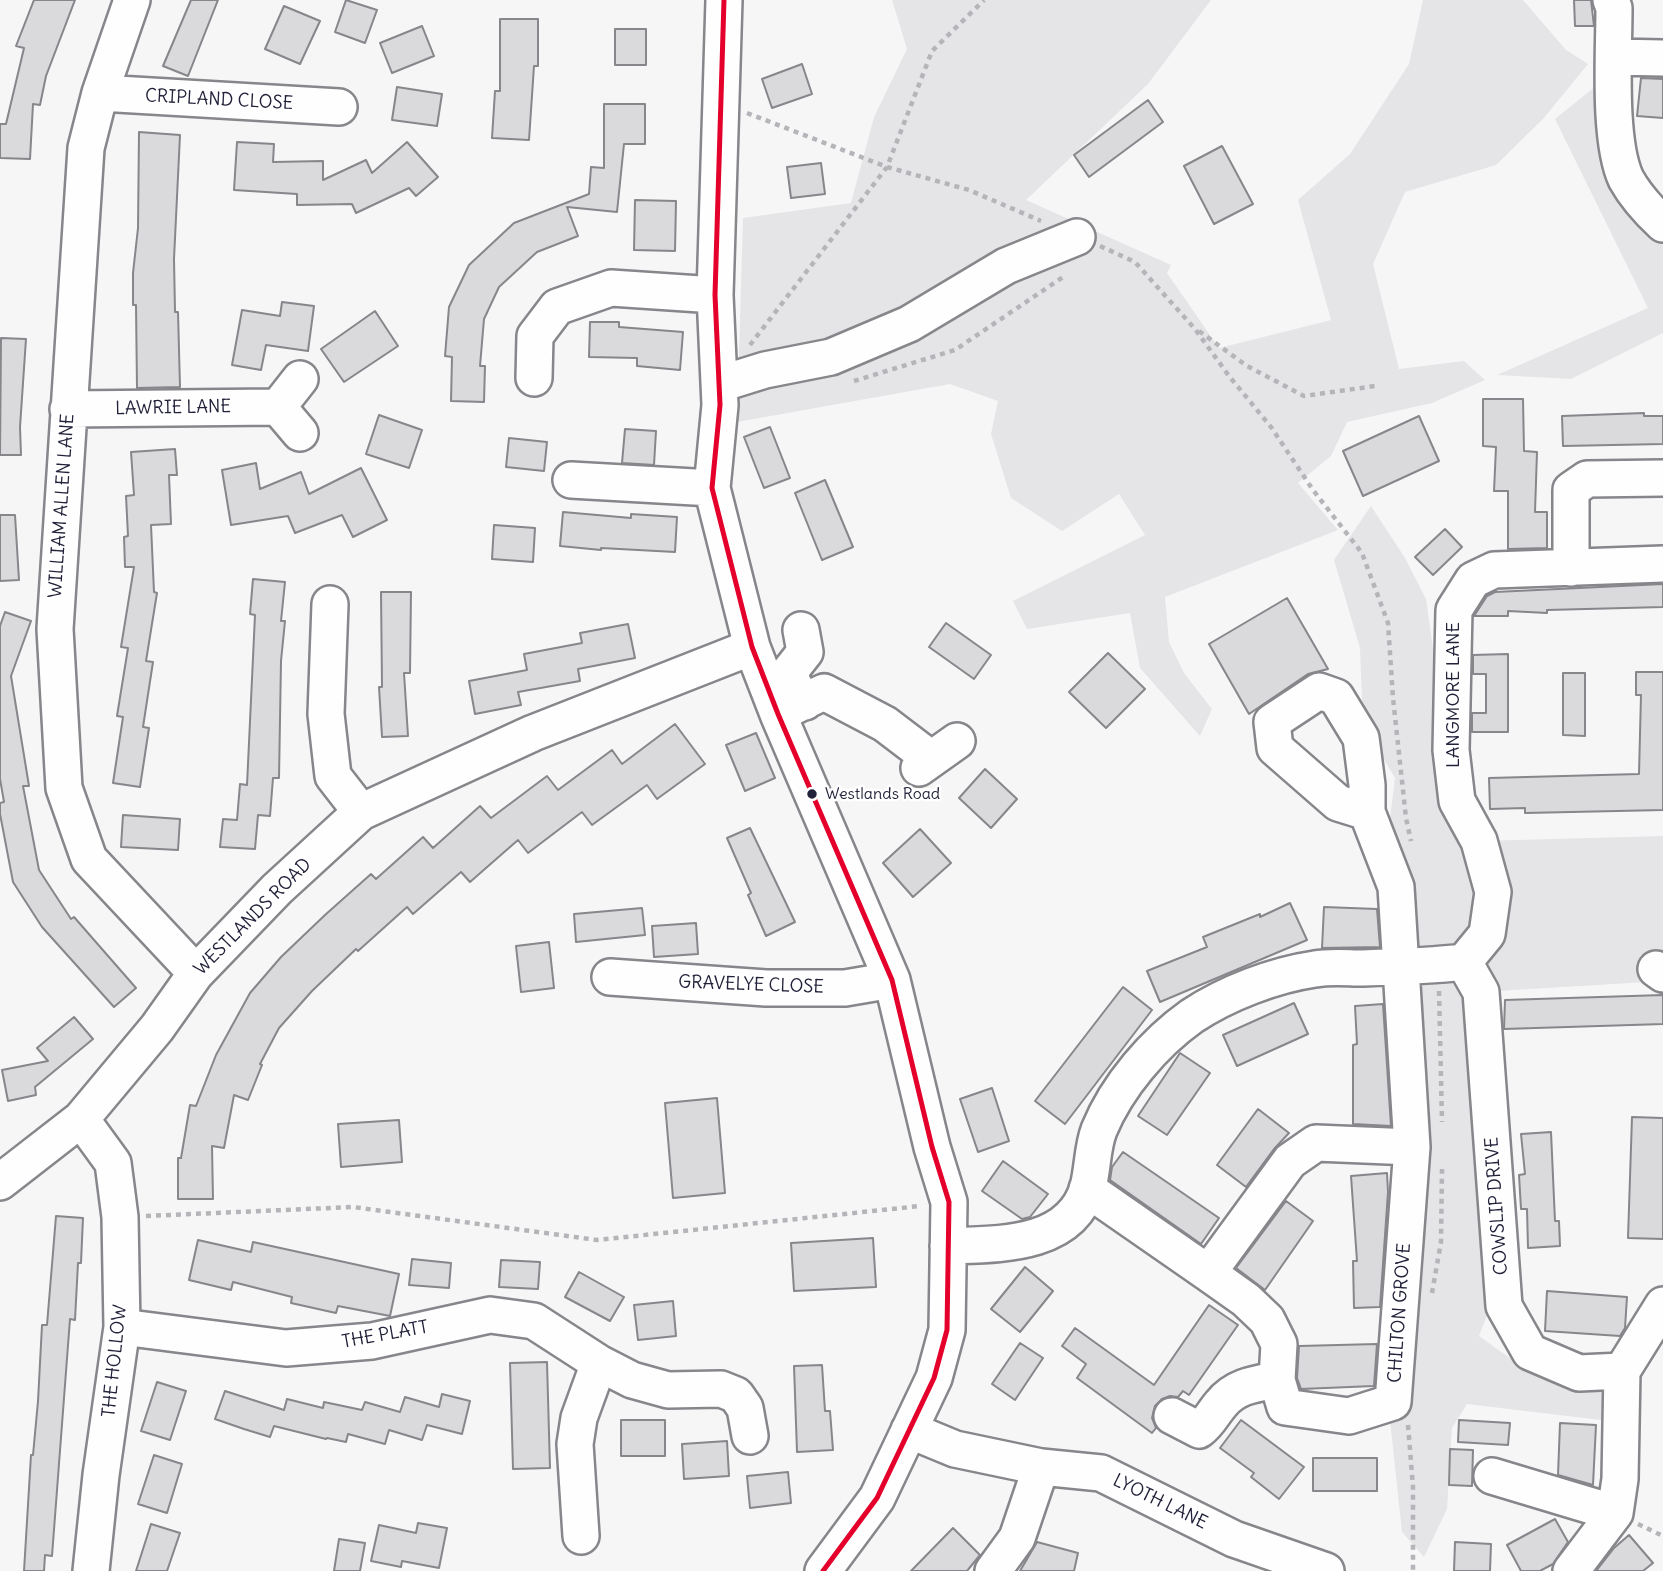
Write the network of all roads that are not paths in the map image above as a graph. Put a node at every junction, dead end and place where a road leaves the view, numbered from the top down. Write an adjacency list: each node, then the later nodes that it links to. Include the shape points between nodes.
1 (132, 0): 6 (street, WILLIAM ALLEN LANE)
2 (724, 0): 10 (street)
3 (1611, 0): 4 (street)
4 (1614, 57): 5 (street); 8 (street, via 1616,148 1641,204)
5 (1663, 58)
6 (100, 93): 7 (street, CRIPLAND CLOSE); 14 (street, WILLIAM ALLEN LANE, via 86,148)
7 (339, 107)
8 (1663, 224)
9 (1092, 243): 13 (street, via 1006,266 909,324 831,357)
10 (715, 295): 11 (street, via 611,288 557,307 535,336); 13 (street)
11 (534, 378)
12 (300, 379): 14 (street, LAWRIE LANE, via 289,420)
13 (720, 384): 17 (street)
14 (68, 410): 29 (street, WILLIAM ALLEN LANE, via 55,629 64,788 89,859)
15 (1663, 478): 19 (street, via 1587,479 1570,490)
16 (572, 480): 17 (street)
17 (712, 488): 22 (street)
18 (1663, 564): 19 (street, LANGMORE LANE)
19 (1571, 568): 27 (street, LANGMORE LANE, via 1494,570 1473,580 1454,610 1451,750 1457,800 1479,841 1493,892 1487,934)
20 (330, 604): 25 (street, via 327,714 333,776)
21 (801, 630): 23 (street, via 806,652 790,671)
22 (752, 647): 23 (street); 25 (street, WESTLANDS ROAD, via 533,733)
23 (791, 708): 24 (street, via 824,692); 31 (street)
24 (936, 756)
25 (361, 812): 29 (street, WESTLANDS ROAD, via 277,889)
26 (1367, 812): 28 (street, CHILTON GROVE, via 1396,887)
27 (1464, 962): 28 (street); 41 (street, COWSLIP DRIVE, via 1481,992 1504,1306 1530,1352 1578,1373)
28 (1402, 967): 33 (street, CHILTON GROVE); 35 (street, via 1316,969 1222,999 1192,1016 1157,1045 1113,1102 1098,1132)
29 (196, 973): 32 (street, WESTLANDS ROAD)
30 (610, 977): 31 (street, GRAVELYE CLOSE, via 766,988 845,988)
31 (892, 980): 36 (street, via 949,1202)
32 (81, 1119): 34 (street, WESTLANDS ROAD); 39 (street, THE HOLLOW, via 113,1163 120,1217)
33 (1412, 1147): 37 (street, via 1316,1143 1290,1161); 42 (street, CHILTON GROVE, via 1393,1402 1349,1416 1285,1407)
34 (1, 1181)
35 (1087, 1189): 36 (street, via 1077,1212 1039,1237 1004,1244); 37 (street)
36 (948, 1246): 44 (street, via 947,1330 934,1378)
37 (1208, 1273): 42 (street, via 1268,1320 1279,1344)
38 (1658, 1324): 41 (street)
39 (122, 1326): 40 (street, THE PLATT, via 286,1348 372,1341 491,1315 534,1321); 50 (street, THE HOLLOW)
40 (599, 1363): 45 (street, THE PLATT, via 632,1380 668,1390 721,1389 736,1395 745,1408); 49 (street, via 579,1418 575,1444)
41 (1622, 1371): 48 (street)
42 (1277, 1380): 43 (street, via 1241,1387 1199,1430)
43 (1172, 1416)
44 (909, 1430): 46 (street, LYOTH LANE, via 956,1449); 51 (street, via 877,1498)
45 (750, 1436)
46 (1041, 1467): 52 (street, via 1017,1538); 53 (street, LYOTH LANE, via 1101,1473 1234,1539)
47 (1492, 1476): 48 (street)
48 (1615, 1513): 54 (street)
49 (582, 1536)
50 (91, 1571)
51 (822, 1571)
52 (993, 1571)
53 (1325, 1571)
54 (1571, 1571)

